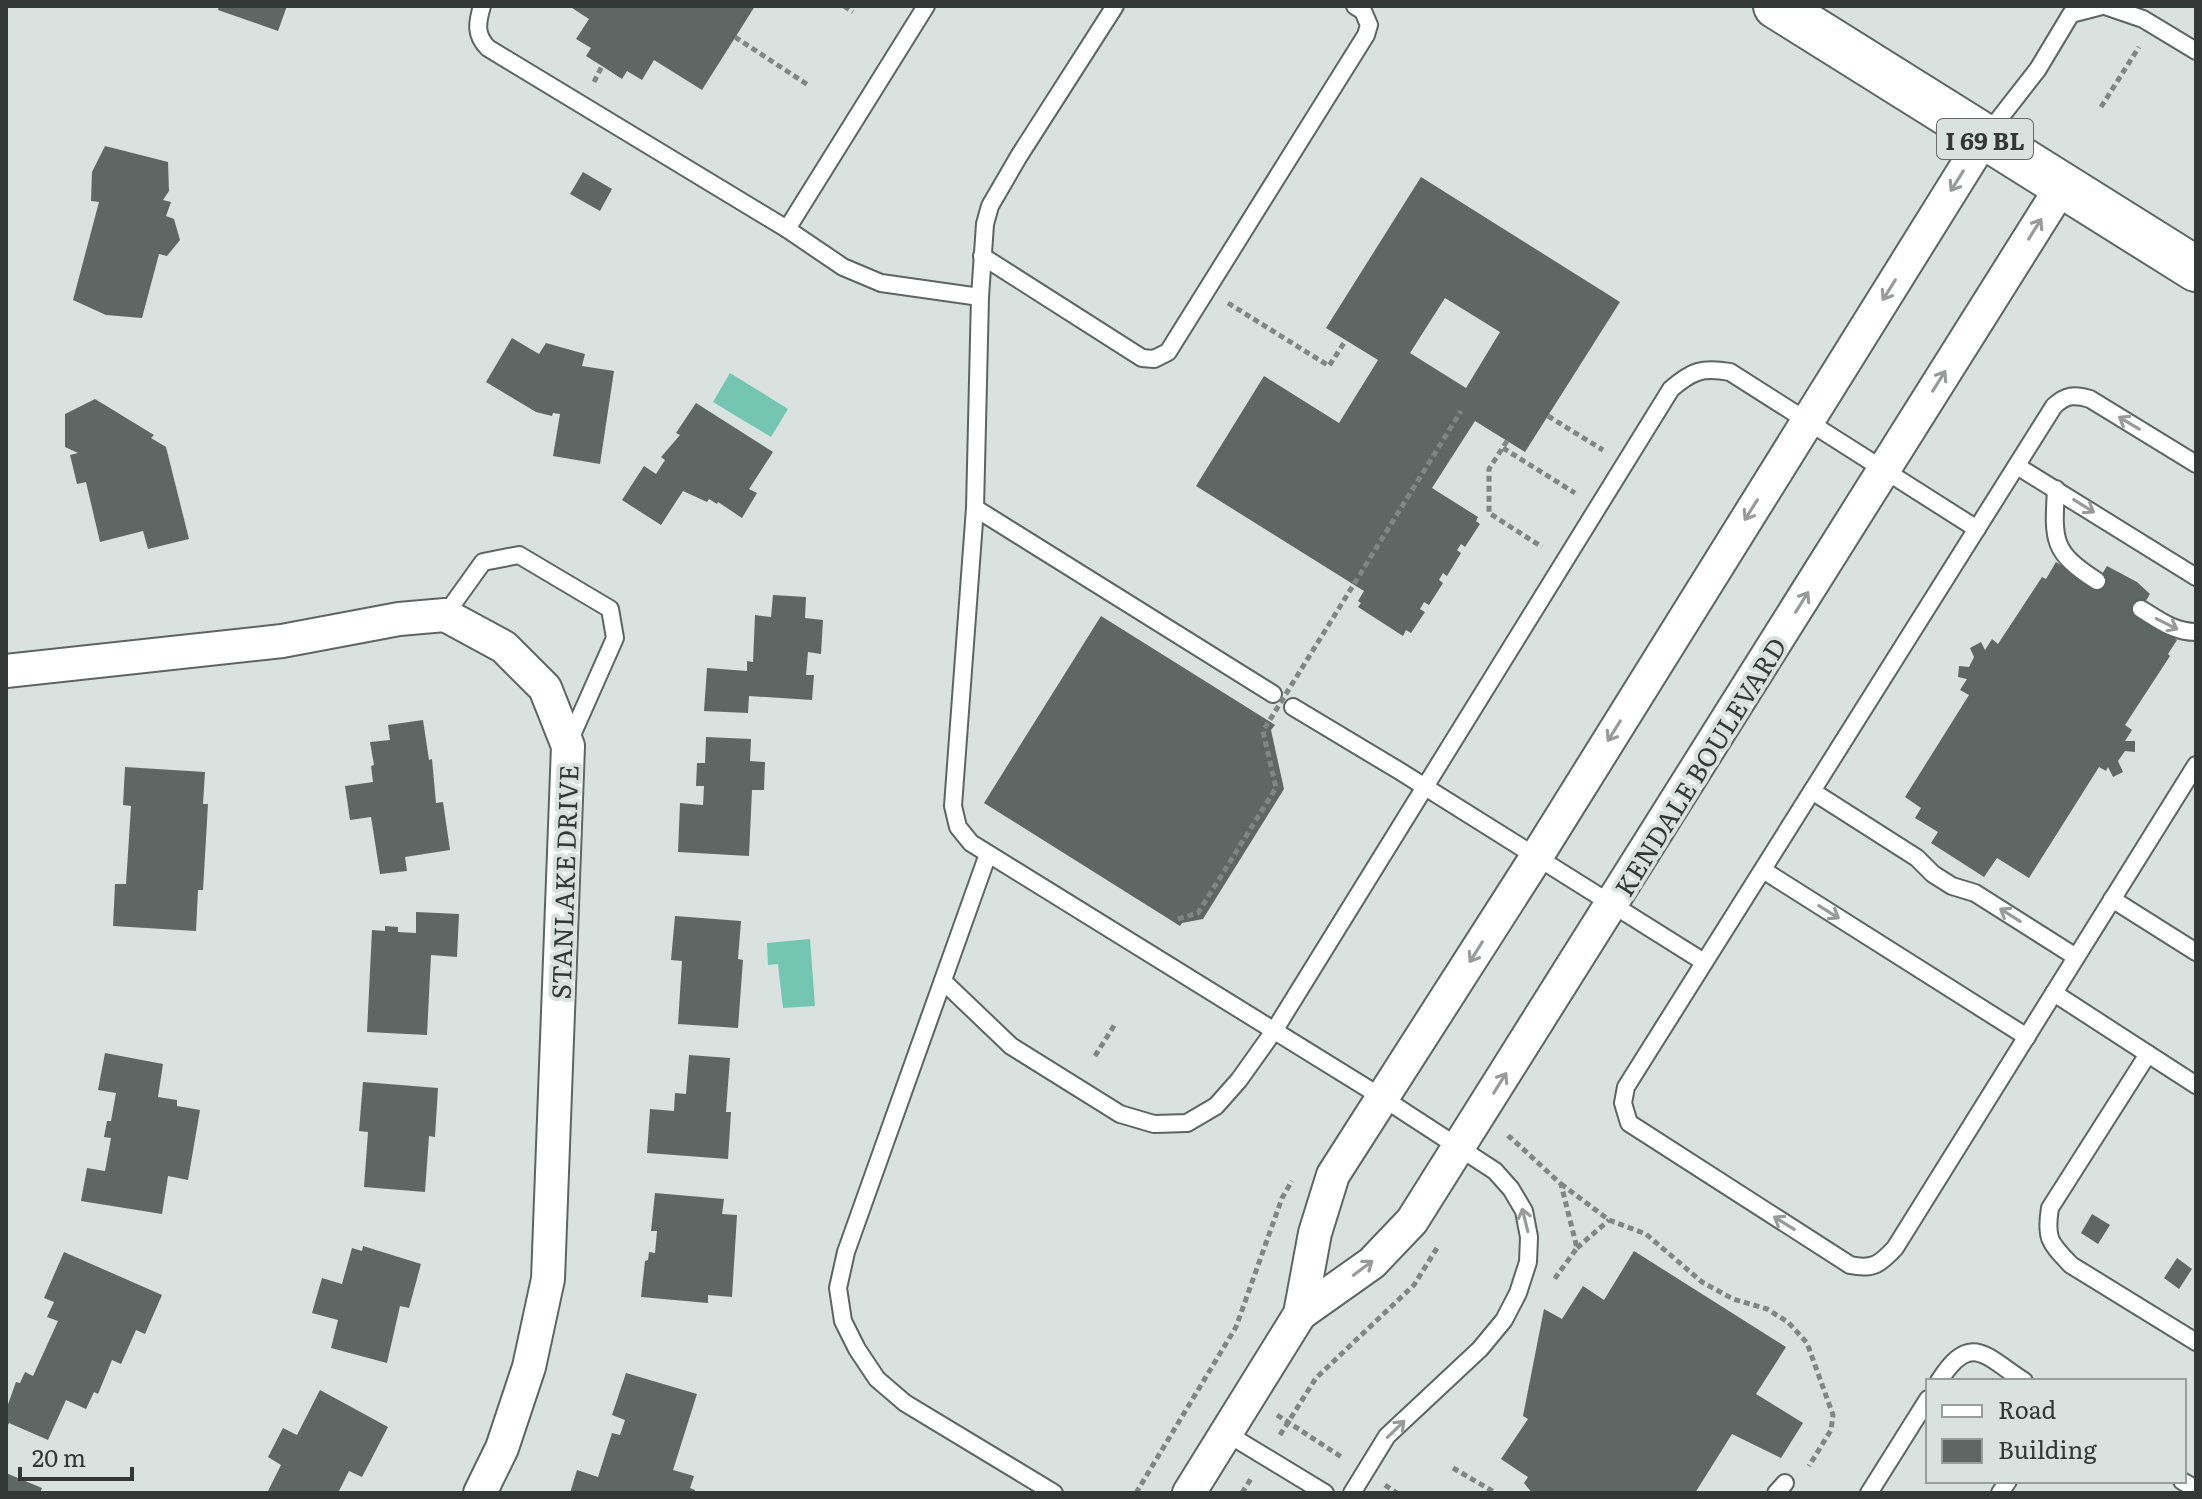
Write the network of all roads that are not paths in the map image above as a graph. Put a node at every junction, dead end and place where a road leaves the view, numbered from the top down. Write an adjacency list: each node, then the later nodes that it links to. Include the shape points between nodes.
1 (482, 6): 11 (lane, via 479,39 488,48)
2 (926, 6): 11 (lane)
3 (1115, 6): 12 (lane, via 990,206)
4 (1355, 6): 12 (lane, via 1369,25 1366,35 1168,352 1142,358)
5 (1776, 6): 9 (main road, I 69 BL)
6 (2104, 6): 7 (lane); 8 (lane, via 2143,19)
7 (2069, 10): 9 (lane, via 2038,69)
8 (2196, 51)
9 (1984, 138): 10 (main road, I 69 BL); 15 (street, KENDALE BOULEVARD, one-way to 15)
10 (2062, 186): 13 (main road, I 69 BL); 18 (street, KENDALE BOULEVARD, one-way to 10)
11 (787, 229): 14 (lane, via 843,267 881,283)
12 (982, 256): 14 (lane)
13 (2196, 269)
14 (980, 297): 20 (lane)
15 (1807, 421): 18 (lane); 32 (lane, via 1730,372 1709,368 1687,375 1671,389); 35 (street, KENDALE BOULEVARD, one-way to 35)
16 (2196, 464): 17 (lane, one-way to 17, via 2076,394 2054,406)
17 (2017, 466): 19 (lane); 21 (lane)
18 (1884, 471): 21 (lane); 38 (street, KENDALE BOULEVARD, one-way to 18)
19 (2056, 489): 22 (lane, one-way to 22); 23 (lane, via 2054,525 2062,553)
20 (975, 508): 28 (lane); 34 (lane, via 953,806 958,827)
21 (1977, 529): 33 (lane)
22 (2196, 577)
23 (2097, 581)
24 (2141, 609): 26 (lane, one-way to 26, via 2169,627)
25 (445, 615): 27 (street, via 282,641); 30 (street, STANLAKE DRIVE, via 504,647 545,688); 30 (lane, via 483,562 519,555 610,609 615,638)
26 (2196, 632)
27 (6, 671)
28 (1273, 694)
29 (1293, 707): 32 (lane)
30 (568, 746): 56 (street, STANLAKE DRIVE, via 548,1279 529,1367 502,1448)
31 (2196, 765): 37 (lane)
32 (1425, 787): 35 (lane); 44 (lane)
33 (1812, 791): 36 (lane); 40 (lane, one-way to 33, via 1975,893 1952,886)
34 (988, 854): 42 (lane); 44 (lane)
35 (1537, 856): 38 (lane); 48 (street, KENDALE BOULEVARD, one-way to 48)
36 (1763, 870): 41 (lane); 45 (lane, one-way to 45)
37 (2112, 899): 39 (lane); 40 (lane)
38 (1613, 904): 41 (lane); 49 (street, KENDALE BOULEVARD, one-way to 38)
39 (2196, 952)
40 (2076, 957): 43 (lane)
41 (1704, 962): 45 (lane, one-way to 41, via 1895,1248 1866,1269 1850,1265 1629,1123 1623,1103 1626,1087)
42 (943, 981): 44 (lane, via 1011,1046 1120,1114 1154,1124 1187,1123 1216,1106); 57 (lane, via 846,1252 838,1288 843,1321 877,1379 905,1403)
43 (2054, 993): 45 (lane); 46 (lane)
44 (1274, 1031): 48 (lane)
45 (2027, 1037)
46 (2148, 1054): 47 (lane); 51 (lane, via 2050,1208 2046,1229 2071,1265)
47 (2196, 1085)
48 (1383, 1098): 49 (lane); 50 (street, KENDALE BOULEVARD, via 1333,1175 1315,1233)
49 (1458, 1149): 50 (street, KENDALE BOULEVARD, one-way to 49, via 1372,1263 1412,1221); 60 (lane, one-way to 49, via 1387,1436 1504,1320 1528,1262 1524,1211 1511,1189)
50 (1300, 1314): 55 (street, KENDALE BOULEVARD)
51 (2196, 1342)
52 (1941, 1379): 53 (lane, via 1968,1351 1980,1352)
53 (2021, 1379)
54 (1926, 1402): 61 (lane)
55 (1226, 1433): 58 (street, KENDALE BOULEVARD); 59 (lane)
56 (480, 1493)
57 (1054, 1493)
58 (1189, 1493)
59 (1325, 1493)
60 (1352, 1493)
61 (1869, 1493)

